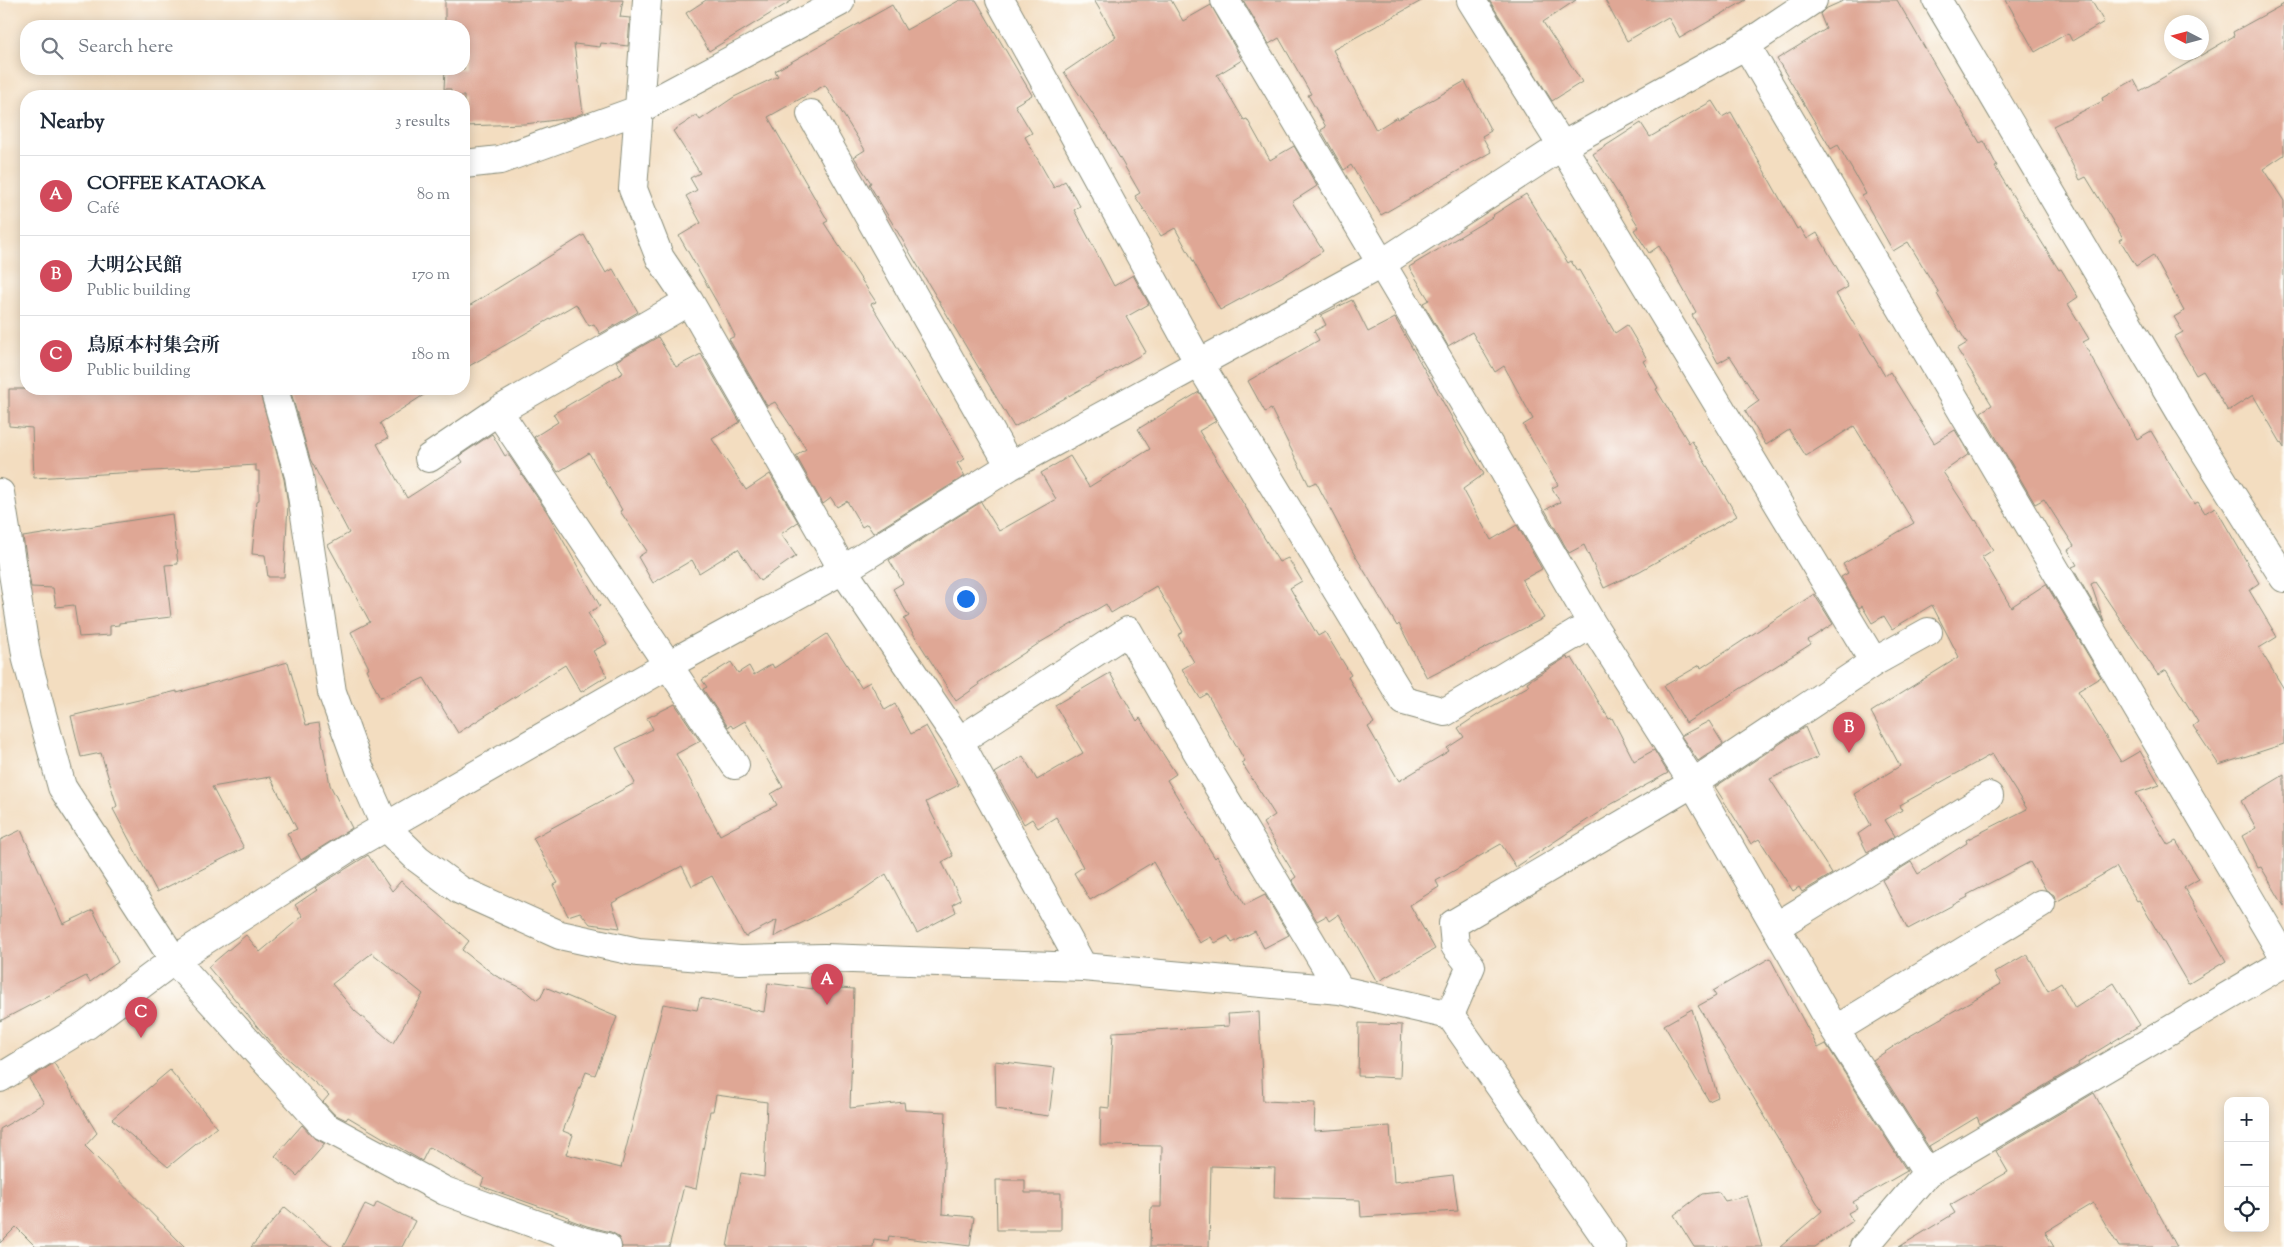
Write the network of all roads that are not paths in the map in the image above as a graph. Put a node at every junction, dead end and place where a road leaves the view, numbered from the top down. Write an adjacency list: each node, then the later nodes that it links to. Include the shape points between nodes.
1 (647, 0): 9 (street)
2 (1000, 0): 15 (street)
3 (1225, 0): 13 (street)
4 (1471, 0): 11 (street)
5 (1813, 0): 8 (street)
6 (1937, 0): 22 (street, via 2188,425)
7 (840, 2): 9 (street)
8 (1746, 45): 11 (street); 34 (street)
9 (638, 110): 12 (street, via 500,160); 14 (street, via 633,188 660,258)
10 (811, 114): 19 (street)
11 (1562, 146): 13 (street); 25 (street)
12 (470, 163)
13 (1381, 264): 15 (street); 23 (street)
14 (689, 301): 17 (street); 21 (street)
15 (1199, 363): 19 (street); 23 (street, via 1404,701 1445,712)
16 (276, 395): 31 (street, via 299,476 332,692)
17 (498, 411): 18 (street); 26 (street)
18 (429, 458)
19 (1010, 466): 21 (street)
20 (0, 493): 35 (street, via 27,660 62,787)
21 (842, 570): 26 (street); 27 (street)
22 (2284, 578)
23 (1592, 624): 29 (street)
24 (1928, 632): 25 (street)
25 (1874, 662): 29 (street)
26 (668, 666): 28 (street); 31 (street)
27 (959, 741): 37 (street); 38 (street, via 1128,631)
28 (735, 765)
29 (1693, 782): 33 (street); 39 (street, via 1452,924 1456,946 1471,966)
30 (1989, 796): 33 (street)
31 (386, 828): 35 (street, via 350,847); 37 (street, via 418,859 460,890 560,935 638,952 740,960 824,958)
32 (2041, 904): 40 (street)
33 (1776, 926): 40 (street)
34 (2284, 957)
35 (174, 960): 41 (street, via 87,1025); 43 (street, via 324,1126 445,1191)
36 (2284, 963): 42 (street)
37 (1084, 967): 38 (street)
38 (1340, 990): 39 (street)
39 (1450, 1015): 44 (street)
40 (1836, 1030): 42 (street)
41 (0, 1078)
42 (1927, 1173): 45 (street)
43 (607, 1247)
44 (1612, 1247)
45 (1864, 1247)

